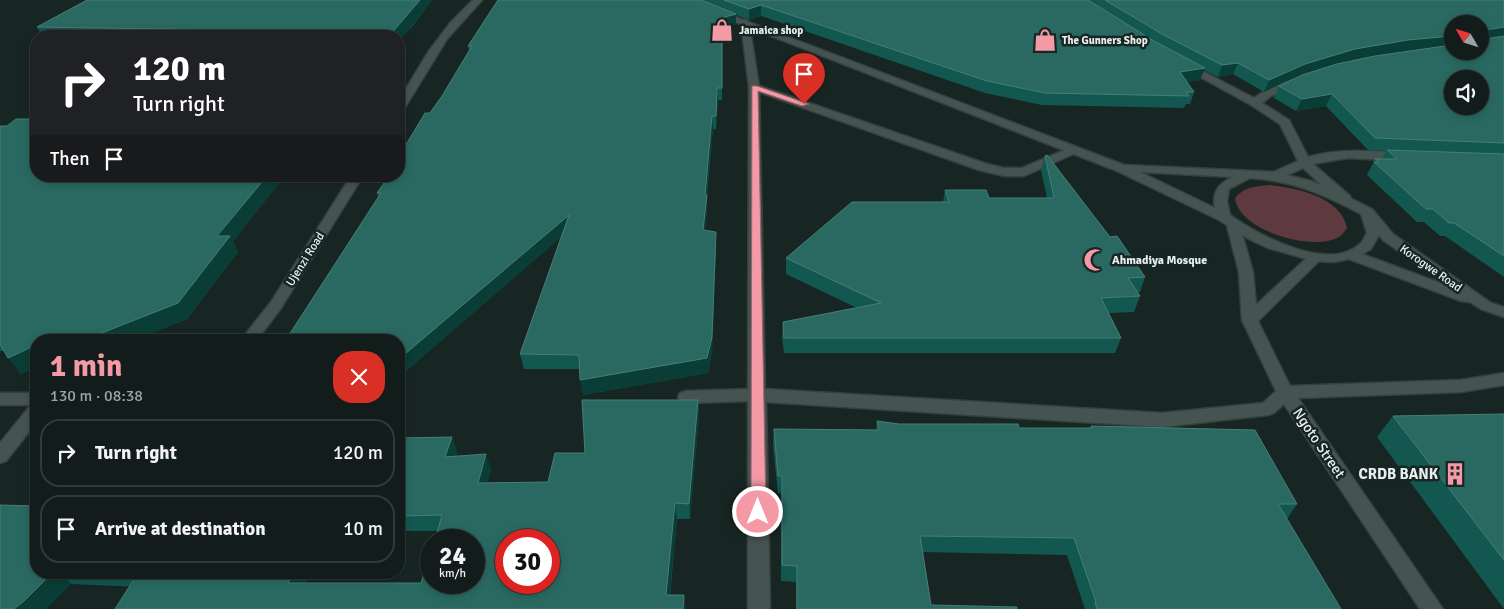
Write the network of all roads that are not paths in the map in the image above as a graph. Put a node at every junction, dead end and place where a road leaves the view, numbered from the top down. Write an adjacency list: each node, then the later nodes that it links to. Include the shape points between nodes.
1 (478, 0): 7 (street, via 459,16 438,43)
2 (683, 0): 3 (street)
3 (745, 22): 6 (street); 9 (street)
4 (1179, 62): 8 (street)
5 (1305, 78): 8 (street, via 1267,94)
6 (754, 87): 9 (street, via 1004,172 1024,172); 27 (street)
7 (405, 100)
8 (1255, 103): 11 (street, via 1285,122)
9 (1074, 150): 12 (street)
10 (1419, 157): 11 (street, via 1338,155)
11 (1305, 163): 14 (street); 16 (street)
12 (1121, 168): 13 (street); 18 (street)
13 (1251, 175): 14 (street); 18 (street, via 1230,182 1221,192 1219,200)
14 (1275, 176): 16 (street)
15 (353, 182): 24 (street, Ujenzi Road, via 276,305)
16 (1345, 199): 17 (street)
17 (1367, 212): 19 (street, via 1374,233 1366,246); 21 (street, Korogwe Road, via 1388,238)
18 (1229, 222): 20 (street, via 1272,245); 23 (street, via 1246,272)
19 (1350, 255): 20 (street); 21 (street)
20 (1316, 257): 23 (street)
21 (1486, 306): 22 (street, Korogwe Road)
22 (1504, 312)
23 (1250, 320): 26 (street, Ngoto Street)
24 (254, 334)
25 (1504, 380): 26 (street, via 1461,386)
26 (1286, 392): 27 (street, via 1268,409 1162,420); 34 (street, Ngoto Street)
27 (758, 395): 28 (street); 33 (street)
28 (686, 397)
29 (0, 399): 30 (street)
30 (30, 399)
31 (30, 418): 32 (street)
32 (0, 456)
33 (759, 609)
34 (1432, 609)

